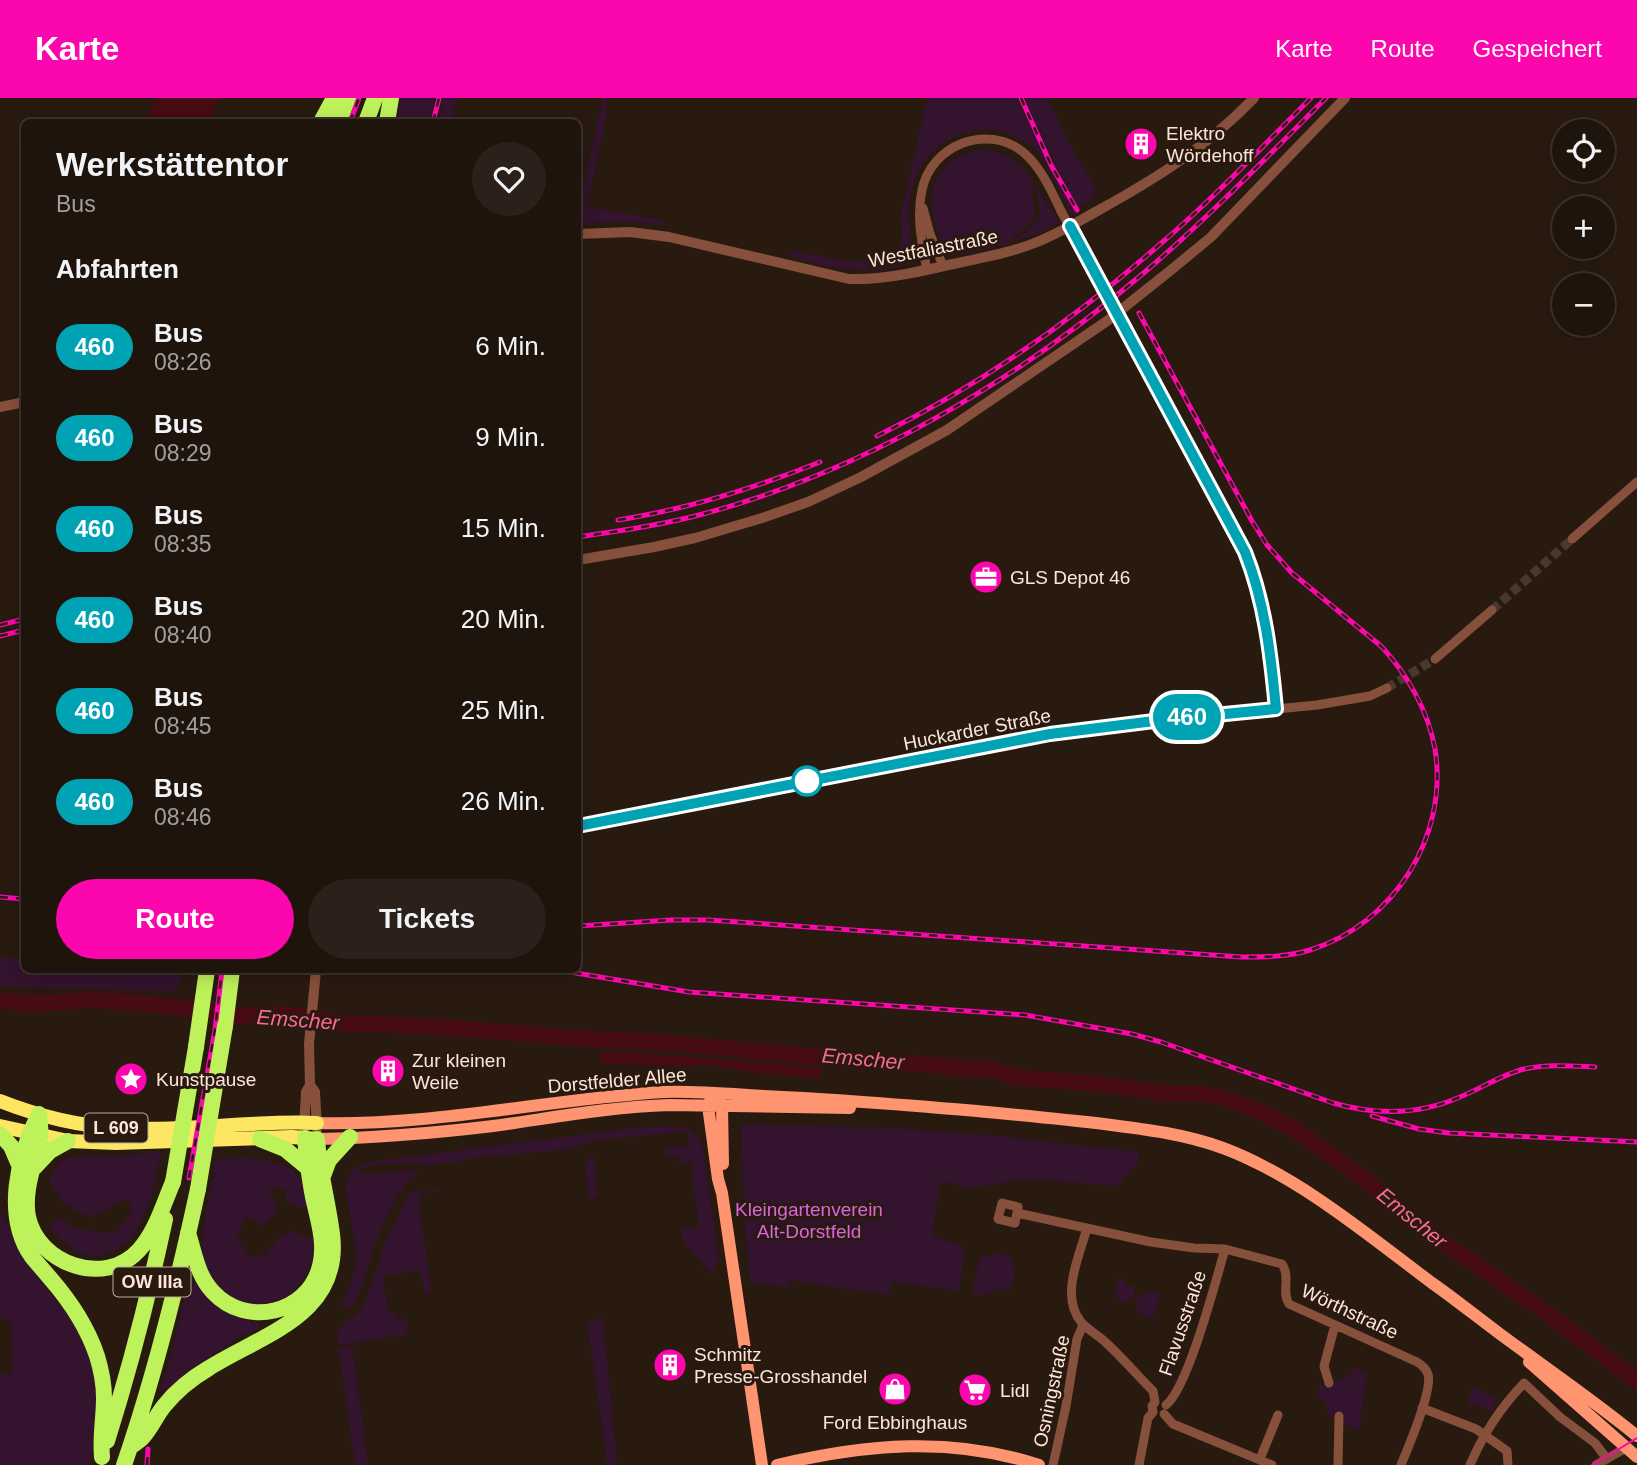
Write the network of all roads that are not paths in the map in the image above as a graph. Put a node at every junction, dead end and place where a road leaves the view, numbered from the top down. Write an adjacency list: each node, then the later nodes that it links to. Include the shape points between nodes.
1 (334, 98): 7 (highway)
2 (348, 98): 8 (highway)
3 (375, 98): 9 (highway)
4 (391, 98): 10 (highway)
5 (1254, 98): 13 (street, Westfaliastraße, via 1183,160 1057,233 1016,250)
6 (1345, 98): 19 (street, via 1211,237 1097,327 947,430 808,502 695,538)
7 (323, 119)
8 (341, 119)
9 (367, 119)
10 (388, 119)
11 (921, 193): 13 (street, via 926,224); 14 (street, via 919,218); 23 (street, bridge, via 930,169 946,152 980,139 1016,148 1044,177 1250,565 1265,617)
12 (581, 234): 14 (street, Westfaliastraße, via 630,232 669,237 849,279 891,278)
13 (943, 267): 14 (street, Westfaliastraße)
14 (927, 270)
15 (21, 403): 16 (street)
16 (0, 407)
17 (1637, 482): 18 (street)
18 (1572, 539)
19 (581, 559)
20 (1492, 610): 21 (street)
21 (1435, 659)
22 (1387, 688): 23 (street, Huckarder Straße, via 1347,701)
23 (1276, 709): 24 (street, Huckarder Straße, via 1050,734)
24 (581, 825)
25 (207, 973): 43 (highway, bridge)
26 (232, 973): 47 (highway, bridge)
27 (316, 973): 35 (street, via 309,1044 314,1091)
28 (715, 1093): 30 (main road); 31 (main road); 32 (main road, Dorstfelder Allee / L 609); 35 (main road, Dorstfelder Allee / L 609, via 654,1093)
29 (0, 1101): 33 (main road, L 609)
30 (708, 1106): 31 (main road, Dorstfelder Allee / L 609); 38 (main road, Dorstfelder Allee / L 609, via 612,1109 461,1130); 44 (main road)
31 (722, 1106): 32 (main road, Dorstfelder Allee / L 609); 44 (main road)
32 (934, 1107): 51 (main road, Dorstfelder Allee / L 609, via 1137,1128 1223,1148 1312,1196)
33 (39, 1114): 35 (main road, L 609, via 118,1128); 37 (highway)
34 (0, 1126): 37 (main road, L 609)
35 (311, 1130): 38 (main road, Dorstfelder Allee / L 609); 39 (main road, L 609); 42 (highway)
36 (0, 1134): 41 (highway)
37 (35, 1134): 40 (main road, L 609); 41 (highway, via 25,1145)
38 (350, 1138): 42 (highway)
39 (260, 1139): 40 (main road, L 609); 42 (highway, via 285,1149)
40 (68, 1141): 41 (highway)
41 (26, 1170): 43 (highway, via 28,1216 41,1244 63,1261 94,1269 107,1269 138,1252 153,1232); 65 (highway, via 16,1195 20,1233 32,1257 81,1318 97,1357 104,1397)
42 (315, 1173): 47 (highway, via 320,1265 316,1279 293,1304 253,1313 221,1300 198,1269); 61 (highway, via 333,1253 323,1287 313,1302 284,1327 188,1383 163,1407 143,1438)
43 (173, 1182): 65 (highway, OW IIIa, via 153,1279)
44 (722, 1193): 67 (main road)
45 (1017, 1213): 46 (street, Wörthstraße)
46 (1087, 1228): 48 (street, Wörthstraße, via 1151,1242); 49 (street, via 1072,1284 1074,1310)
47 (188, 1233): 61 (highway)
48 (1224, 1249): 50 (street, Wörthstraße, via 1282,1264 1288,1302); 55 (street, Flavusstraße, via 1193,1353)
49 (1083, 1325): 53 (street, via 1153,1391); 70 (street, Osningstraße)
50 (1335, 1325): 52 (street, via 1324,1366); 54 (street, Wörthstraße, via 1422,1365 1429,1378)
51 (1499, 1333): 59 (main road, Dorstfelder Allee / L 609); 60 (main road, Dorstfelder Allee / L 609, via 1546,1379)
52 (1329, 1383)
53 (1154, 1407): 55 (street, via 1158,1416); 71 (street)
54 (1422, 1408): 58 (street); 74 (street, Wörthstraße)
55 (1165, 1410): 64 (street, via 1173,1424)
56 (1278, 1415): 64 (street)
57 (1339, 1416): 73 (street)
58 (1484, 1434): 63 (street, via 1524,1383); 75 (street); 76 (street, via 1507,1451)
59 (1637, 1436)
60 (1632, 1445): 62 (main road, Dorstfelder Allee / L 609); 63 (street)
61 (130, 1447): 66 (highway)
62 (1637, 1457)
63 (1607, 1458): 77 (street)
64 (1260, 1459): 72 (street)
65 (101, 1461)
66 (124, 1465)
67 (762, 1465)
68 (777, 1465): 69 (main road, via 872,1447 918,1445 958,1448)
69 (1039, 1465)
70 (1053, 1465)
71 (1139, 1465)
72 (1272, 1465)
73 (1338, 1465)
74 (1401, 1465)
75 (1470, 1465)
76 (1508, 1465)
77 (1596, 1465)

